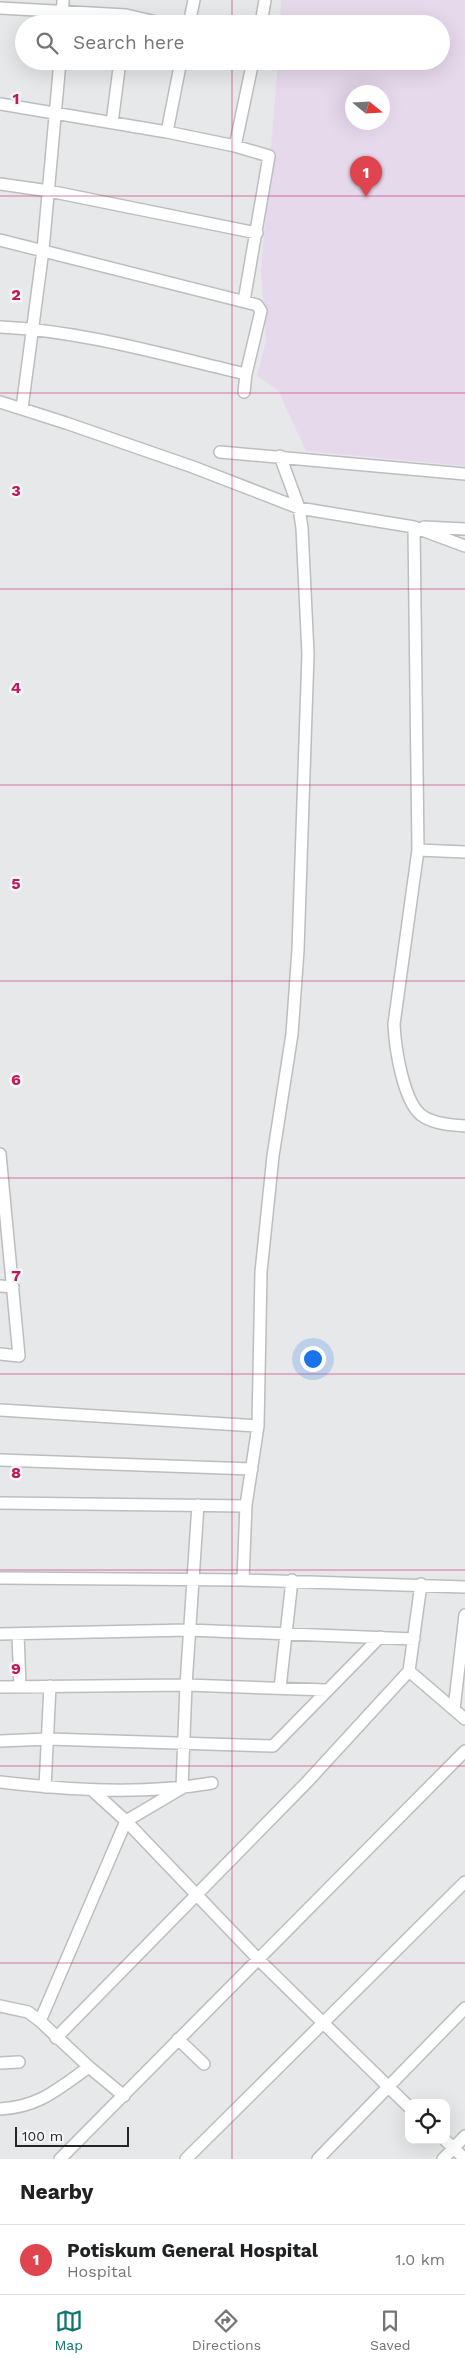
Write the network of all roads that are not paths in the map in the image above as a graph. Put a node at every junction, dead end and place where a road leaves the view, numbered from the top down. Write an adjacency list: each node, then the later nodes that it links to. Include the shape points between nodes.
1 (63, 0): 6 (street)
2 (194, 0): 7 (street)
3 (266, 0): 8 (street)
4 (0, 8): 5 (street)
5 (43, 15)
6 (62, 15)
7 (191, 15)
8 (262, 15)
9 (59, 70): 14 (street)
10 (119, 70): 15 (street)
11 (179, 70): 16 (street)
12 (251, 70): 17 (street)
13 (0, 104): 14 (street)
14 (56, 113): 15 (street); 19 (street)
15 (112, 123): 16 (street)
16 (167, 132): 17 (street)
17 (235, 146): 20 (street, via 269,156)
18 (0, 184): 19 (street)
19 (49, 190): 20 (street); 22 (street)
20 (257, 233): 23 (street)
21 (0, 240): 22 (street)
22 (43, 250): 23 (street); 25 (street)
23 (244, 300): 26 (street, via 257,305 261,311)
24 (0, 327): 25 (street)
25 (31, 328): 26 (street, via 91,338); 29 (street)
26 (246, 374): 27 (street)
27 (244, 392)
28 (0, 402): 29 (street)
29 (22, 408): 33 (street)
30 (220, 452): 31 (street)
31 (280, 456): 32 (street); 33 (street)
32 (465, 474)
33 (299, 508): 34 (street); 46 (street, via 308,654 298,950 292,1034 273,1156 261,1272)
34 (414, 527): 35 (street); 36 (street); 37 (street)
35 (465, 529)
36 (465, 546)
37 (418, 850): 38 (street); 39 (street, via 394,1024 395,1049 412,1105 422,1116 435,1122)
38 (465, 852)
39 (465, 1126)
40 (0, 1154): 41 (street)
41 (3, 1214): 43 (street)
42 (0, 1286): 43 (street)
43 (13, 1286): 44 (street, via 19,1356)
44 (0, 1354)
45 (0, 1410): 46 (street)
46 (258, 1426): 48 (street)
47 (0, 1460): 48 (street)
48 (252, 1468): 51 (street)
49 (0, 1503): 50 (street)
50 (198, 1506): 51 (street); 53 (street)
51 (246, 1506): 54 (street)
52 (0, 1578): 53 (street)
53 (193, 1580): 54 (street); 59 (street)
54 (243, 1580): 55 (street)
55 (292, 1580): 56 (street); 62 (street)
56 (421, 1584): 57 (street); 64 (street)
57 (465, 1587)
58 (465, 1616): 72 (street)
59 (189, 1630): 61 (street); 62 (street); 66 (street)
60 (0, 1634): 61 (street)
61 (18, 1634): 69 (street)
62 (286, 1634): 63 (street); 70 (street)
63 (380, 1637): 64 (street); 71 (street)
64 (414, 1639): 65 (street)
65 (409, 1671): 72 (street); 85 (street, via 308,1781)
66 (186, 1684): 67 (street); 70 (street); 76 (street)
67 (50, 1686): 69 (street); 75 (street)
68 (0, 1687): 69 (street)
69 (20, 1687)
70 (280, 1688): 71 (street)
71 (327, 1690): 76 (street, via 272,1746)
72 (454, 1709): 73 (street)
73 (465, 1719)
74 (0, 1740): 75 (street)
75 (48, 1740): 76 (street); 80 (street)
76 (184, 1743): 81 (street)
77 (465, 1751): 86 (street)
78 (0, 1782): 80 (street)
79 (212, 1783): 81 (street)
80 (45, 1787): 82 (street)
81 (182, 1788): 82 (street); 83 (street)
82 (92, 1790): 83 (street)
83 (126, 1821): 85 (street); 89 (street)
84 (465, 1882): 90 (street)
85 (197, 1893): 86 (street); 91 (street)
86 (258, 1959): 90 (street); 92 (street)
87 (0, 2006): 89 (street, via 28,2012)
88 (465, 2008): 97 (street)
89 (40, 2021): 91 (street)
90 (324, 2023): 97 (street); 105 (street)
91 (56, 2038): 96 (street)
92 (178, 2039): 95 (street); 98 (street)
93 (19, 2062): 94 (street)
94 (0, 2063)
95 (204, 2064)
96 (89, 2067): 98 (street); 100 (street, via 49,2096 20,2108)
97 (387, 2087): 99 (street); 106 (street)
98 (124, 2096): 104 (street)
99 (405, 2103)
100 (0, 2109)
101 (465, 2136): 103 (street)
102 (449, 2144): 107 (street); 108 (street)
103 (450, 2144)
104 (60, 2159)
105 (186, 2159)
106 (318, 2159)
107 (443, 2159)
108 (465, 2159)

